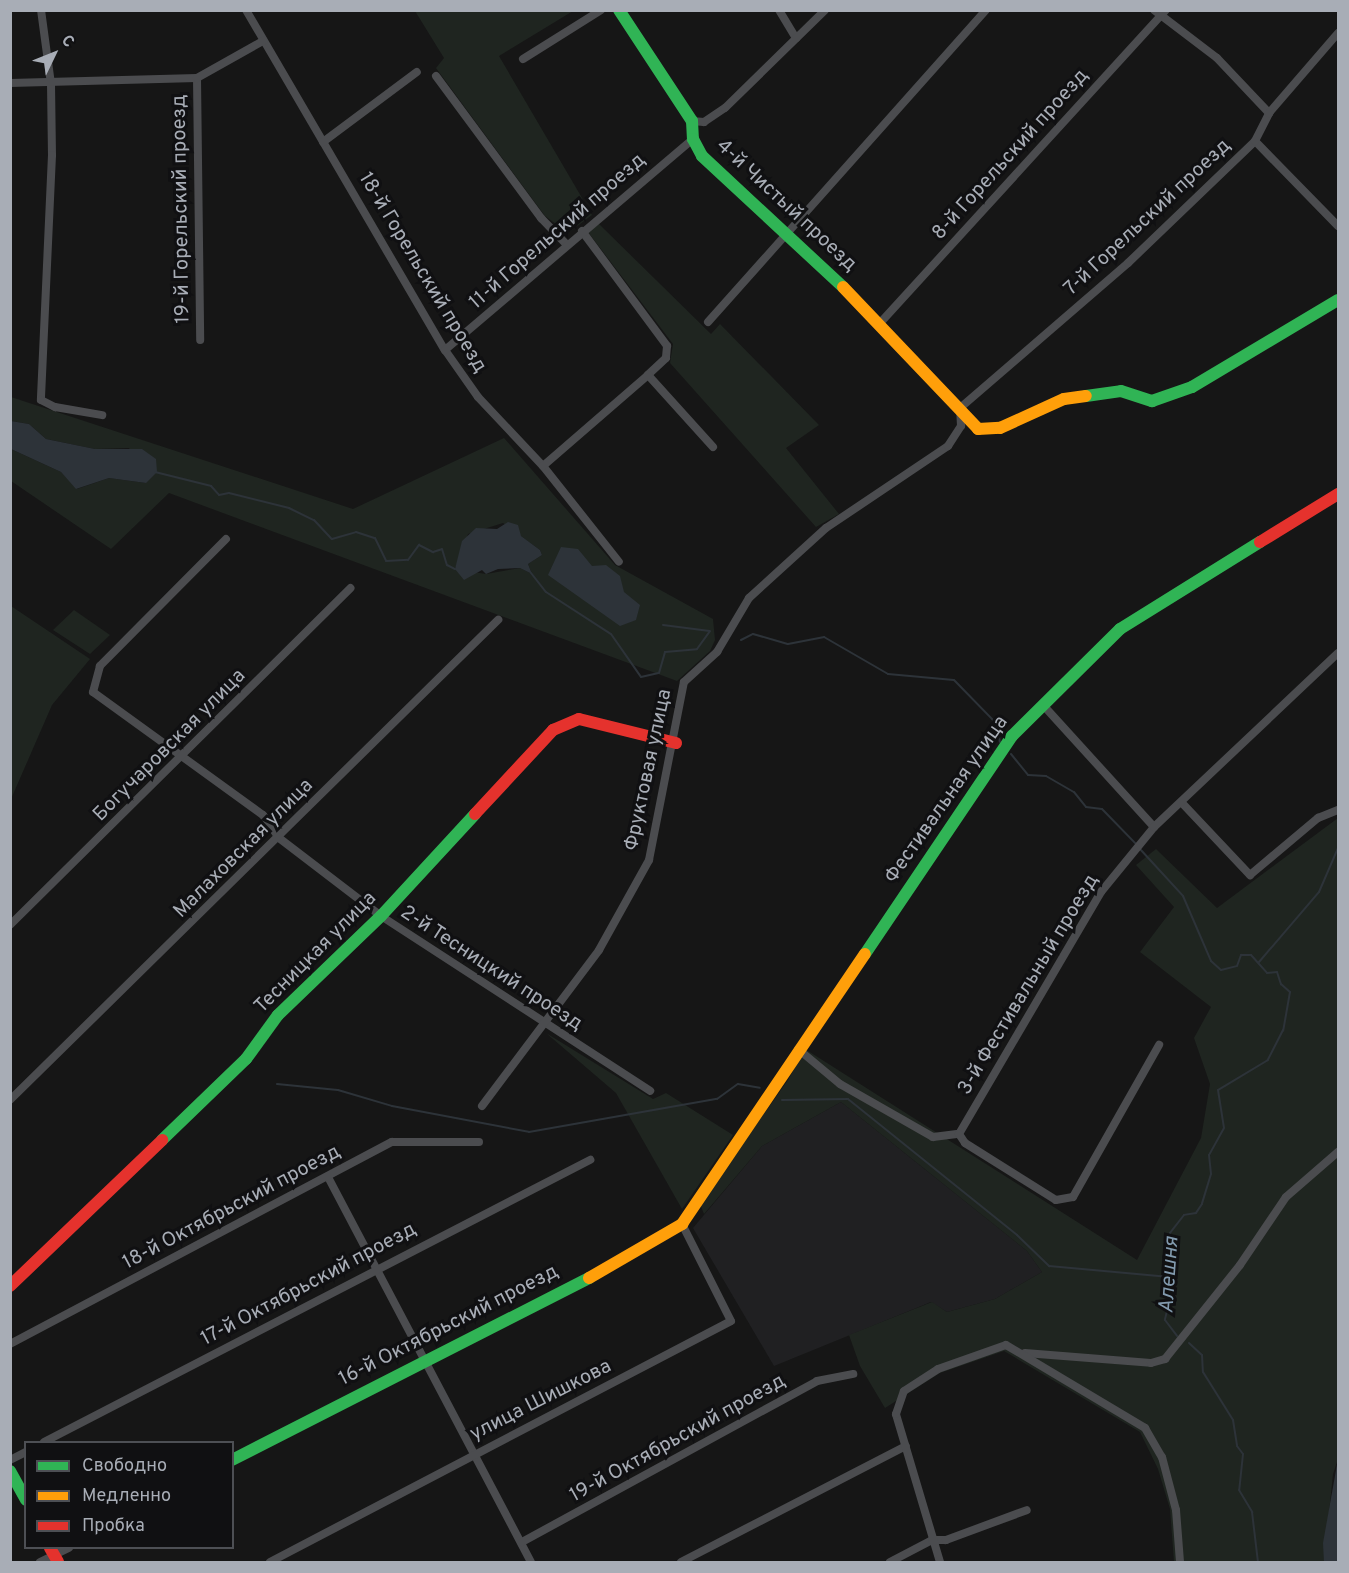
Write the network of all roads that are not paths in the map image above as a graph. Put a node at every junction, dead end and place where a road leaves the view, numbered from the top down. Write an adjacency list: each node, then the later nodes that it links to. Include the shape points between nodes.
1 (41, 10): 17 (street)
2 (246, 10): 11 (street, 18-й Горельский проезд)
3 (601, 10): 12 (street)
4 (620, 10): 19 (street, 4-й Чистый проезд)
5 (779, 10): 10 (street)
6 (825, 10): 10 (street)
7 (986, 10): 25 (street)
8 (1161, 12): 18 (street, via 1217,58); 29 (street, 8-й Горельский проезд)
9 (1338, 33): 18 (street, 7-й Горельский проезд)
10 (796, 38): 19 (street, via 725,108 704,122)
11 (263, 41): 15 (street); 22 (street, 18-й Горельский проезд)
12 (523, 59)
13 (417, 72): 22 (street)
14 (436, 76): 26 (street, via 541,218)
15 (197, 78): 17 (street); 30 (street, 19-й Горельский проезд)
16 (10, 83): 17 (street)
17 (51, 84): 34 (street, via 41,400 55,407)
18 (1269, 112): 21 (street, 7-й Горельский проезд)
19 (692, 121): 20 (street, 4-й Чистый проезд)
20 (693, 139): 24 (street, 11-й Горельский проезд); 25 (street, 4-й Чистый проезд, via 702,156)
21 (1255, 141): 23 (street); 33 (street, 7-й Горельский проезд, via 1128,263)
22 (323, 142): 31 (street, 18-й Горельский проезд)
23 (1338, 226)
24 (582, 231): 26 (street, 11-й Горельский проезд); 32 (street, via 667,346 666,358)
25 (786, 233): 28 (street); 29 (street, 4-й Чистый проезд)
26 (567, 244): 31 (street, 11-й Горельский проезд)
27 (1338, 300): 33 (street, 4-й Чистый проезд, via 1249,357 1152,401 1121,391 1064,399 1000,428 978,429)
28 (708, 322)
29 (881, 322): 33 (street, 4-й Чистый проезд)
30 (200, 340)
31 (445, 350): 36 (street, 18-й Горельский проезд, via 478,397)
32 (648, 375): 35 (street); 36 (street)
33 (960, 408): 44 (street, Фруктовая улица, via 961,426 948,446 826,528 749,598 717,652 684,682)
34 (102, 415)
35 (713, 447)
36 (543, 466): 39 (street, 18-й Горельский проезд)
37 (1338, 494): 43 (street, Фестивальная улица, via 1120,628)
38 (226, 539): 45 (street, 2-й Тесницкий проезд, via 100,666 93,692)
39 (618, 562)
40 (350, 588): 45 (street, Богучаровская улица)
41 (498, 620): 49 (street, Малаховская улица)
42 (1338, 653): 46 (street, 3-й Фестивальный проезд)
43 (1043, 705): 48 (street); 54 (street, Фестивальная улица, via 1012,736)
44 (676, 743): 50 (street, Тесницкая улица, via 579,719 553,730); 52 (street, Фруктовая улица, via 649,860 599,950)
45 (184, 757): 49 (street, 2-й Тесницкий проезд, via 263,815); 51 (street, Богучаровская улица)
46 (1183, 804): 47 (street, via 1250,875 1318,818); 48 (street, 3-й Фестивальный проезд)
47 (1338, 810)
48 (1154, 827): 58 (street, 3-й Фестивальный проезд, via 1101,892)
49 (279, 838): 50 (street, 2-й Тесницкий проезд); 56 (street, Малаховская улица)
50 (381, 916): 52 (street, 2-й Тесницкий проезд); 65 (street, Тесницкая улица, via 278,1015 246,1059)
51 (10, 926)
52 (545, 1025): 55 (street, 2-й Тесницкий проезд); 57 (street, Фруктовая улица)
53 (1159, 1045): 58 (street, via 1073,1197 1056,1200 964,1143)
54 (798, 1049): 58 (street, via 840,1084 933,1137); 63 (street, Фестивальная улица)
55 (650, 1091)
56 (10, 1100)
57 (482, 1106)
58 (959, 1134)
59 (479, 1142): 62 (street, 18-й Октябрьский проезд, via 392,1142)
60 (1338, 1152): 67 (street, via 1286,1197 1240,1265 1165,1359 1151,1363)
61 (590, 1160): 64 (street, 17-й Октябрьский проезд)
62 (328, 1177): 64 (street); 66 (street, 18-й Октябрьский проезд)
63 (682, 1224): 68 (street, 16-й Октябрьский проезд, via 644,1250); 73 (street, улица Шишкова, via 731,1322)
64 (376, 1268): 68 (street); 70 (street, 17-й Октябрьский проезд)
65 (10, 1286)
66 (10, 1344)
67 (1021, 1353): 71 (street, via 1006,1345 938,1369 904,1391 896,1414); 88 (street, via 1145,1428 1162,1457 1176,1510)
68 (423, 1359): 73 (street); 74 (street, 16-й Октябрьский проезд)
69 (853, 1374): 80 (street, 19-й Октябрьский проезд, via 817,1382)
70 (48, 1441)
71 (906, 1446): 79 (street); 85 (street)
72 (24, 1453): 75 (street)
73 (474, 1455): 80 (street); 83 (street, улица Шишкова)
74 (234, 1459)
75 (10, 1460)
76 (10, 1471): 77 (street)
77 (24, 1496)
78 (1027, 1510): 79 (street, via 946,1540)
79 (933, 1540): 86 (street); 87 (street)
80 (522, 1542): 84 (street)
81 (54, 1555): 82 (street)
82 (40, 1563)
83 (270, 1563)
84 (531, 1563)
85 (681, 1563)
86 (890, 1563)
87 (940, 1563)
88 (1180, 1563)

